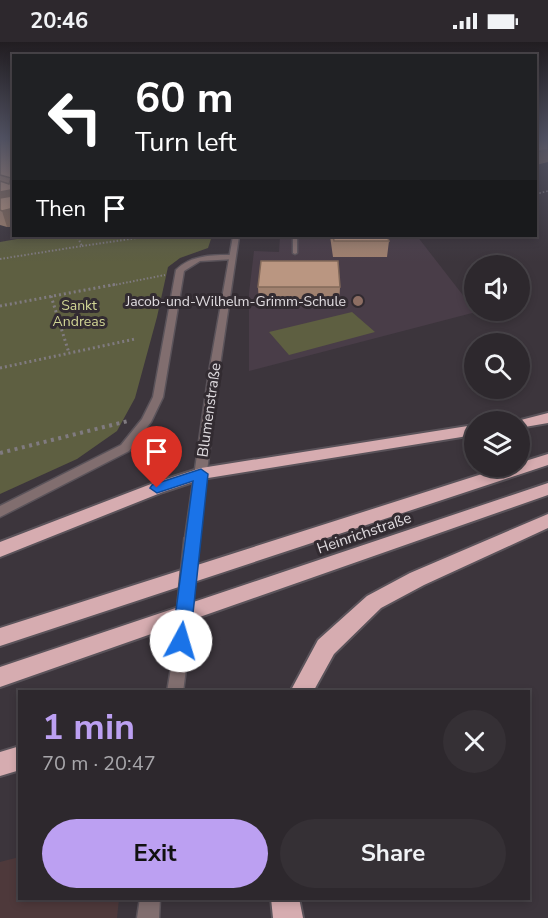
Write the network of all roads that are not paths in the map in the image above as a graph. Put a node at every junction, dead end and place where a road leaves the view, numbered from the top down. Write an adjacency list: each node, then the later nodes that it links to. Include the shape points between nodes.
1 (236, 237): 4 (street, Blumenstraße)
2 (295, 237): 3 (lane)
3 (295, 253)
4 (232, 257): 9 (street, Blumenstraße); 11 (street, via 198,259 180,270 159,397 147,420 125,447)
5 (548, 418): 6 (highway)
6 (530, 421)
7 (464, 432): 9 (highway)
8 (548, 459): 14 (highway, Heinrichstraße)
9 (201, 474): 13 (highway); 16 (street, Blumenstraße, bridge)
10 (548, 489): 15 (highway, Heinrichstraße)
11 (0, 512)
12 (548, 521): 17 (highway, via 374,602 326,647)
13 (0, 550)
14 (0, 637)
15 (0, 677)
16 (175, 690)
17 (302, 690)
18 (18, 759): 19 (highway)
19 (0, 764)
20 (150, 900): 22 (street)
21 (285, 900): 23 (highway)
22 (148, 918)
23 (288, 918)

